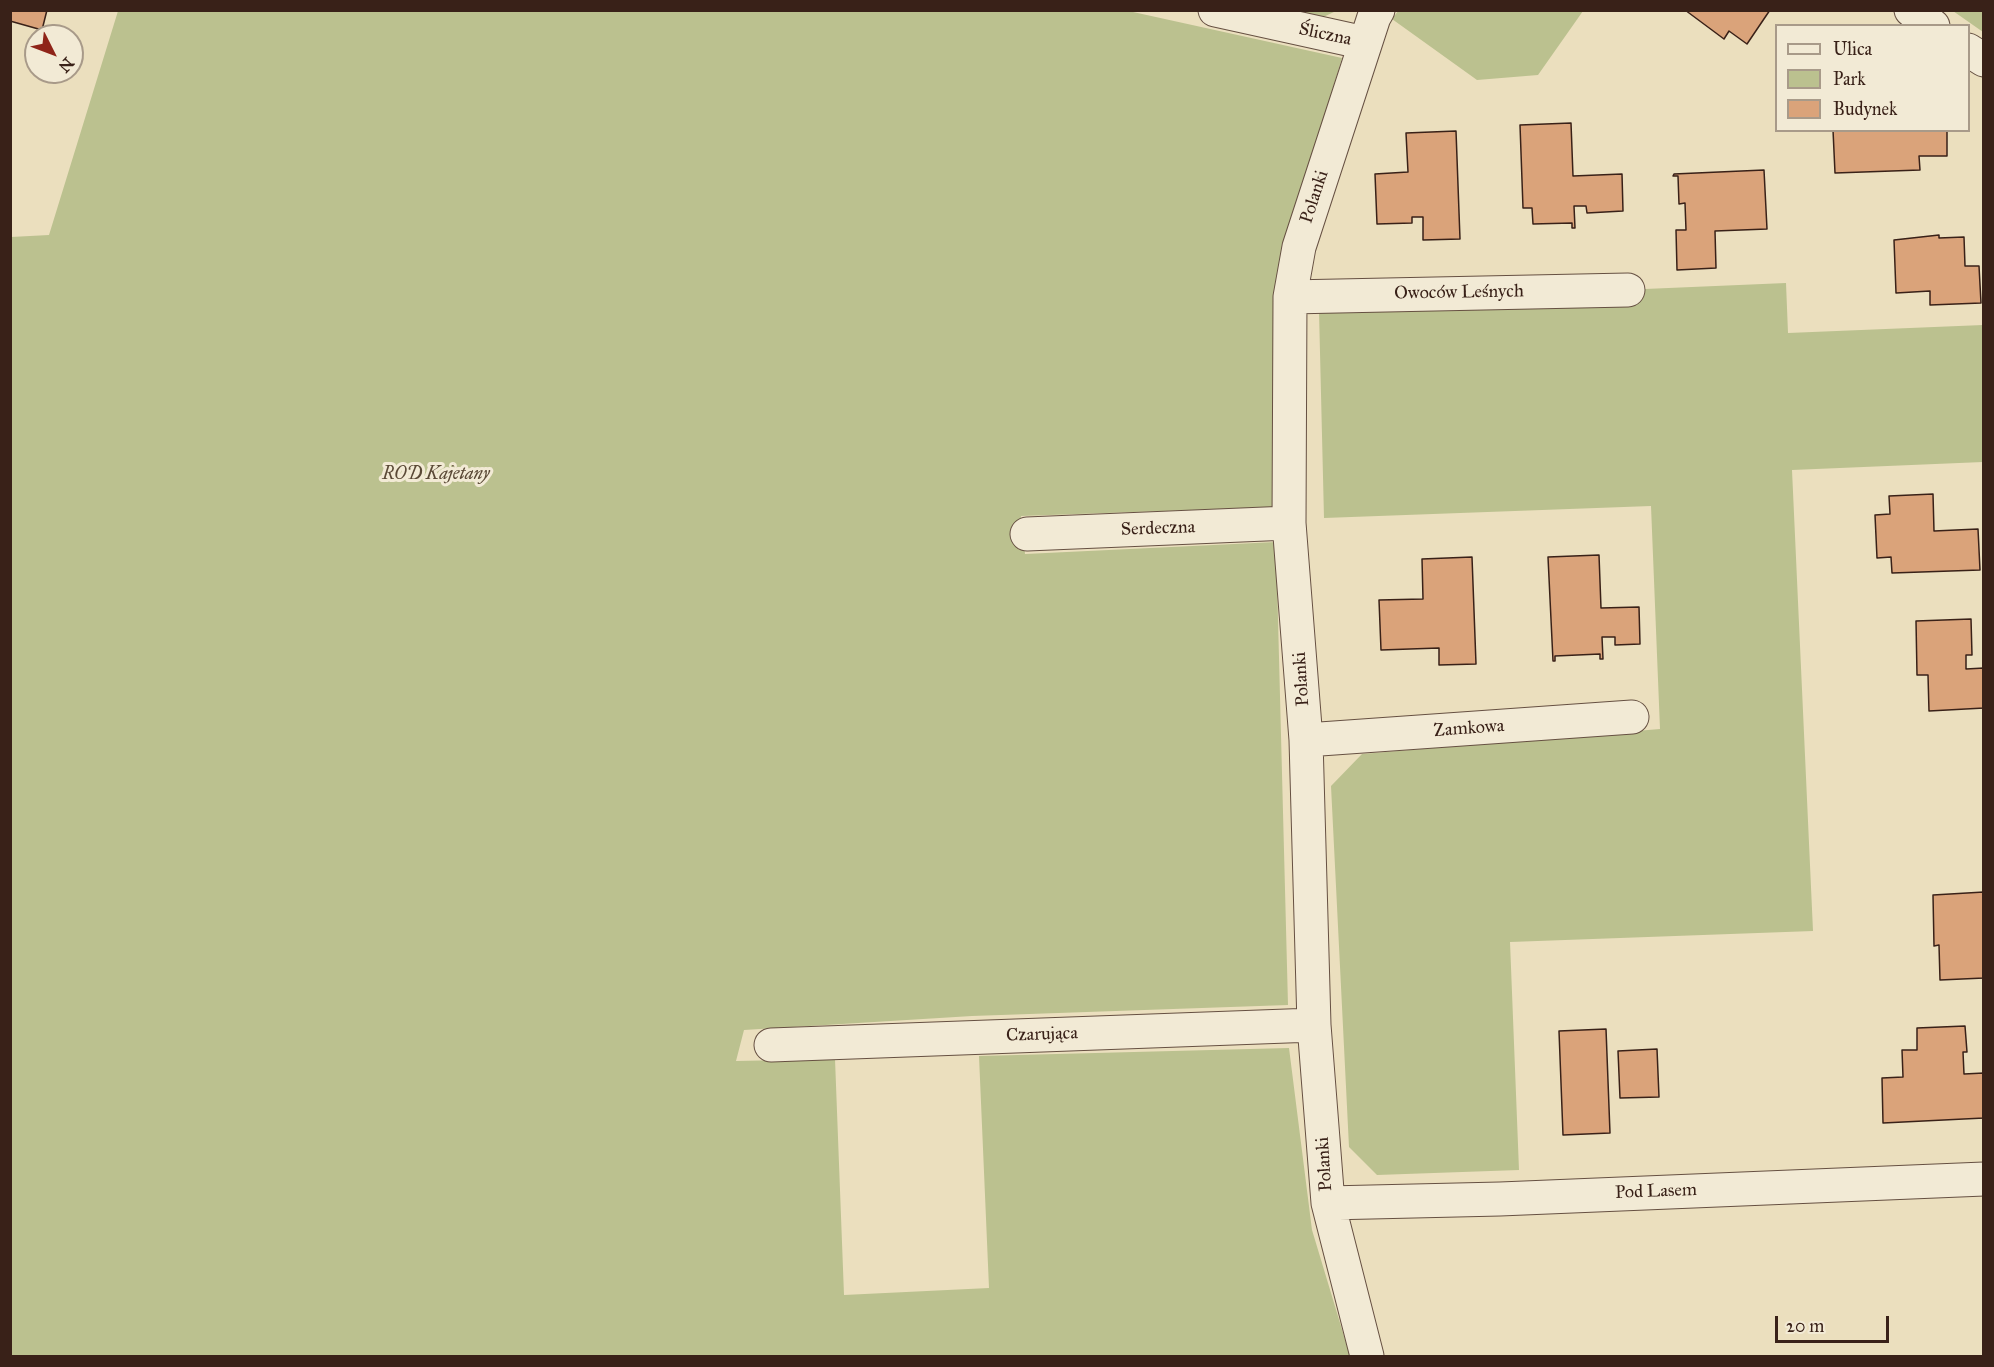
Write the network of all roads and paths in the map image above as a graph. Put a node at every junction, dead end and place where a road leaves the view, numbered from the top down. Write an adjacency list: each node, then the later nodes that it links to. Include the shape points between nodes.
1 (1215, 10): 5 (street, Śliczna)
2 (1378, 10): 5 (street, Polanki)
3 (1911, 10): 4 (street)
4 (1930, 24)
5 (1365, 43): 9 (street, Polanki, via 1299,247)
6 (1970, 51): 7 (street)
7 (1983, 60)
8 (1628, 290): 9 (street, Owoców Leśnych)
9 (1290, 297): 10 (street, Polanki)
10 (1289, 523): 11 (street, Serdeczna); 13 (street, Polanki)
11 (1027, 534)
12 (1632, 717): 13 (street, Zamkowa)
13 (1306, 740): 14 (street, Polanki)
14 (1314, 1025): 15 (street, Czarująca); 17 (street, Polanki)
15 (771, 1045)
16 (1983, 1179): 17 (street, Pod Lasem)
17 (1328, 1203): 18 (street, Polanki)
18 (1367, 1356)

